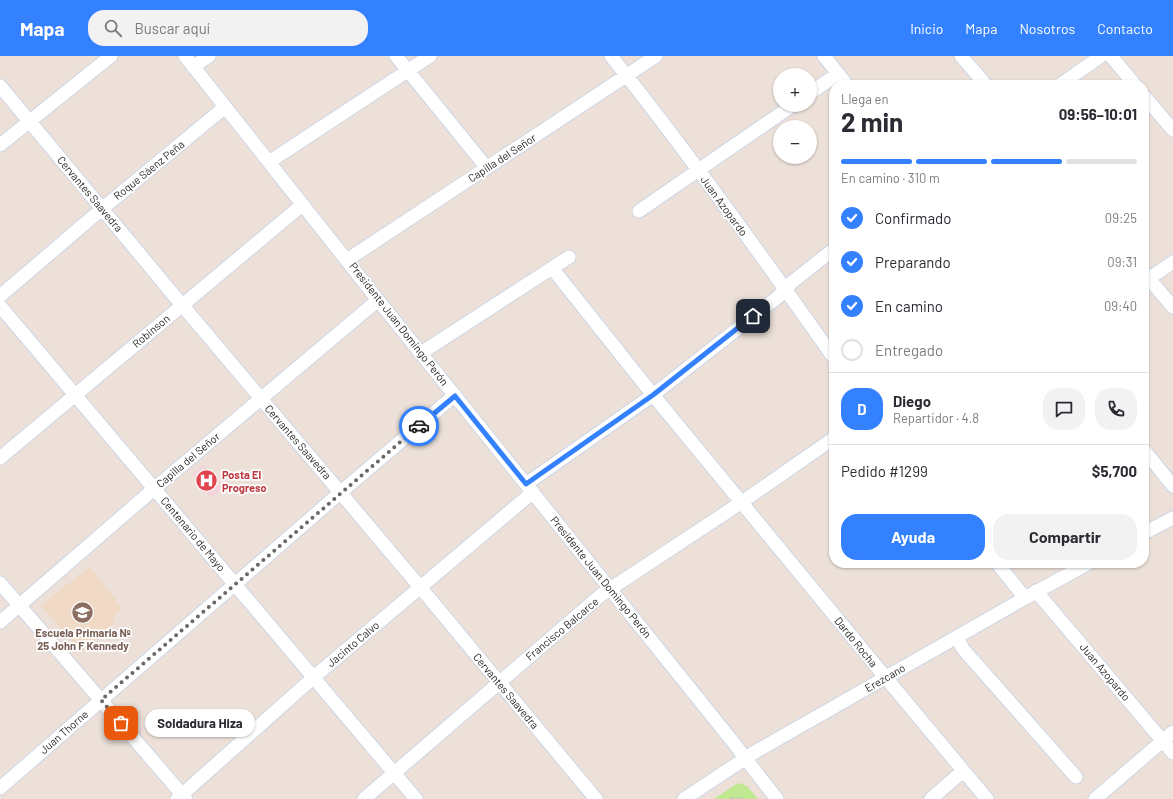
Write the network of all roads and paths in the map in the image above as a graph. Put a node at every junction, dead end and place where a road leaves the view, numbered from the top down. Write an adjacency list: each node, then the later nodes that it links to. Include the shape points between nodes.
1 (111, 56): 27 (street)
2 (185, 56): 12 (street, Presidente Juan Domingo Perón)
3 (209, 56): 12 (street)
4 (396, 56): 13 (street)
5 (430, 56): 13 (street)
6 (611, 56): 15 (street, Juan Azopardo)
7 (656, 56): 15 (street, Capilla del Señor)
8 (824, 56): 14 (street)
9 (961, 56): 19 (street)
10 (1101, 56): 20 (street)
11 (1111, 56): 21 (street)
12 (193, 67): 25 (street, Presidente Juan Domingo Perón)
13 (408, 71): 30 (street); 31 (street)
14 (838, 74): 16 (street); 18 (street)
15 (627, 76): 31 (street, Capilla del Señor); 32 (street, Juan Azopardo)
16 (829, 80)
17 (829, 80): 23 (street)
18 (843, 80)
19 (982, 80)
20 (1067, 80)
21 (1131, 80)
22 (0, 86): 27 (street, Cervantes Saavedra)
23 (817, 88)
24 (1149, 102): 28 (street)
25 (225, 107): 30 (street, Presidente Juan Domingo Perón); 34 (street, Roque Sáenz Peña)
26 (783, 112): 32 (street)
27 (29, 122): 29 (street); 34 (street, Cervantes Saavedra)
28 (1173, 130)
29 (0, 145)
30 (269, 162): 33 (street, Presidente Juan Domingo Perón)
31 (487, 168): 38 (street, Capilla del Señor)
32 (698, 171): 35 (street); 43 (street, Juan Azopardo)
33 (302, 205): 38 (street, Presidente Juan Domingo Perón); 46 (street, Robinson)
34 (103, 208): 44 (street, Roque Sáenz Peña); 46 (street, Cervantes Saavedra)
35 (639, 211)
36 (829, 253): 43 (street, Jacinto Calvo)
37 (569, 257): 40 (street)
38 (347, 260): 45 (street, Presidente Juan Domingo Perón)
39 (1173, 262): 41 (street)
40 (552, 268): 50 (street); 52 (street, Dardo Rocha)
41 (1149, 276)
42 (1149, 281): 48 (street)
43 (785, 289): 49 (street, Juan Azopardo); 52 (street, Jacinto Calvo)
44 (0, 296)
45 (378, 300): 50 (street, Presidente Juan Domingo Perón); 54 (street, Capilla del Señor)
46 (182, 305): 51 (street, Robinson); 54 (street, Cervantes Saavedra)
47 (0, 306): 51 (street, Centenario de Mayo)
48 (1173, 307)
49 (829, 351)
50 (421, 353): 53 (street, Presidente Juan Domingo Perón)
51 (75, 394): 57 (street, Robinson); 59 (street, Centenario de Mayo)
52 (653, 395): 60 (street, Jacinto Calvo); 62 (street, Dardo Rocha)
53 (455, 396): 60 (street, Presidente Juan Domingo Perón); 61 (street, Juan Thorne)
54 (261, 399): 59 (street, Capilla del Señor); 61 (street, Cervantes Saavedra)
55 (829, 441): 62 (street, Francisco Balcarce)
56 (1149, 456): 58 (street)
57 (0, 458)
58 (1173, 486)
59 (155, 488): 68 (street, Centenario de Mayo); 73 (street, Capilla del Señor)
60 (529, 488): 69 (street, Jacinto Calvo); 70 (street, Presidente Juan Domingo Perón)
61 (341, 492): 68 (street, Juan Thorne); 69 (street, Cervantes Saavedra)
62 (742, 502): 70 (street, Francisco Balcarce); 77 (street, Dardo Rocha)
63 (1173, 518): 64 (street)
64 (1149, 531)
65 (1001, 568): 72 (street)
66 (1080, 568): 71 (street, Erezcano)
67 (0, 583): 73 (street)
68 (235, 584): 76 (street, Centenario de Mayo); 79 (street, Juan Thorne)
69 (420, 587): 76 (street, Jacinto Calvo); 78 (street, Cervantes Saavedra)
70 (610, 589): 78 (street, Francisco Balcarce); 82 (street, Presidente Juan Domingo Perón)
71 (1036, 591): 72 (street, Erezcano); 80 (street, Juan Azopardo)
72 (1025, 598): 75 (street, Erezcano)
73 (19, 605): 74 (street, Capilla del Señor); 79 (street)
74 (0, 622)
75 (957, 637): 77 (street, Erezcano); 85 (street, via 964,649)
76 (314, 677): 84 (street, Centenario de Mayo); 87 (street, Jacinto Calvo)
77 (886, 678): 82 (street, Erezcano); 83 (street, Dardo Rocha)
78 (498, 683): 84 (street, Francisco Balcarce); 90 (street, Cervantes Saavedra)
79 (101, 700): 86 (street, Juan Thorne); 87 (street)
80 (1168, 736): 81 (street, Juan Azopardo); 97 (street)
81 (1173, 753)
82 (745, 758): 91 (street, Erezcano); 94 (street, Presidente Juan Domingo Perón)
83 (963, 771): 95 (street); 96 (street, Dardo Rocha)
84 (395, 773): 88 (street, Francisco Balcarce); 89 (street, Centenario de Mayo)
85 (1076, 777)
86 (0, 788)
87 (181, 798)
88 (364, 799)
89 (416, 799)
90 (596, 799)
91 (684, 799)
92 (731, 799): 93 (path)
93 (744, 799)
94 (777, 799)
95 (931, 799)
96 (987, 799)
97 (1095, 799)

